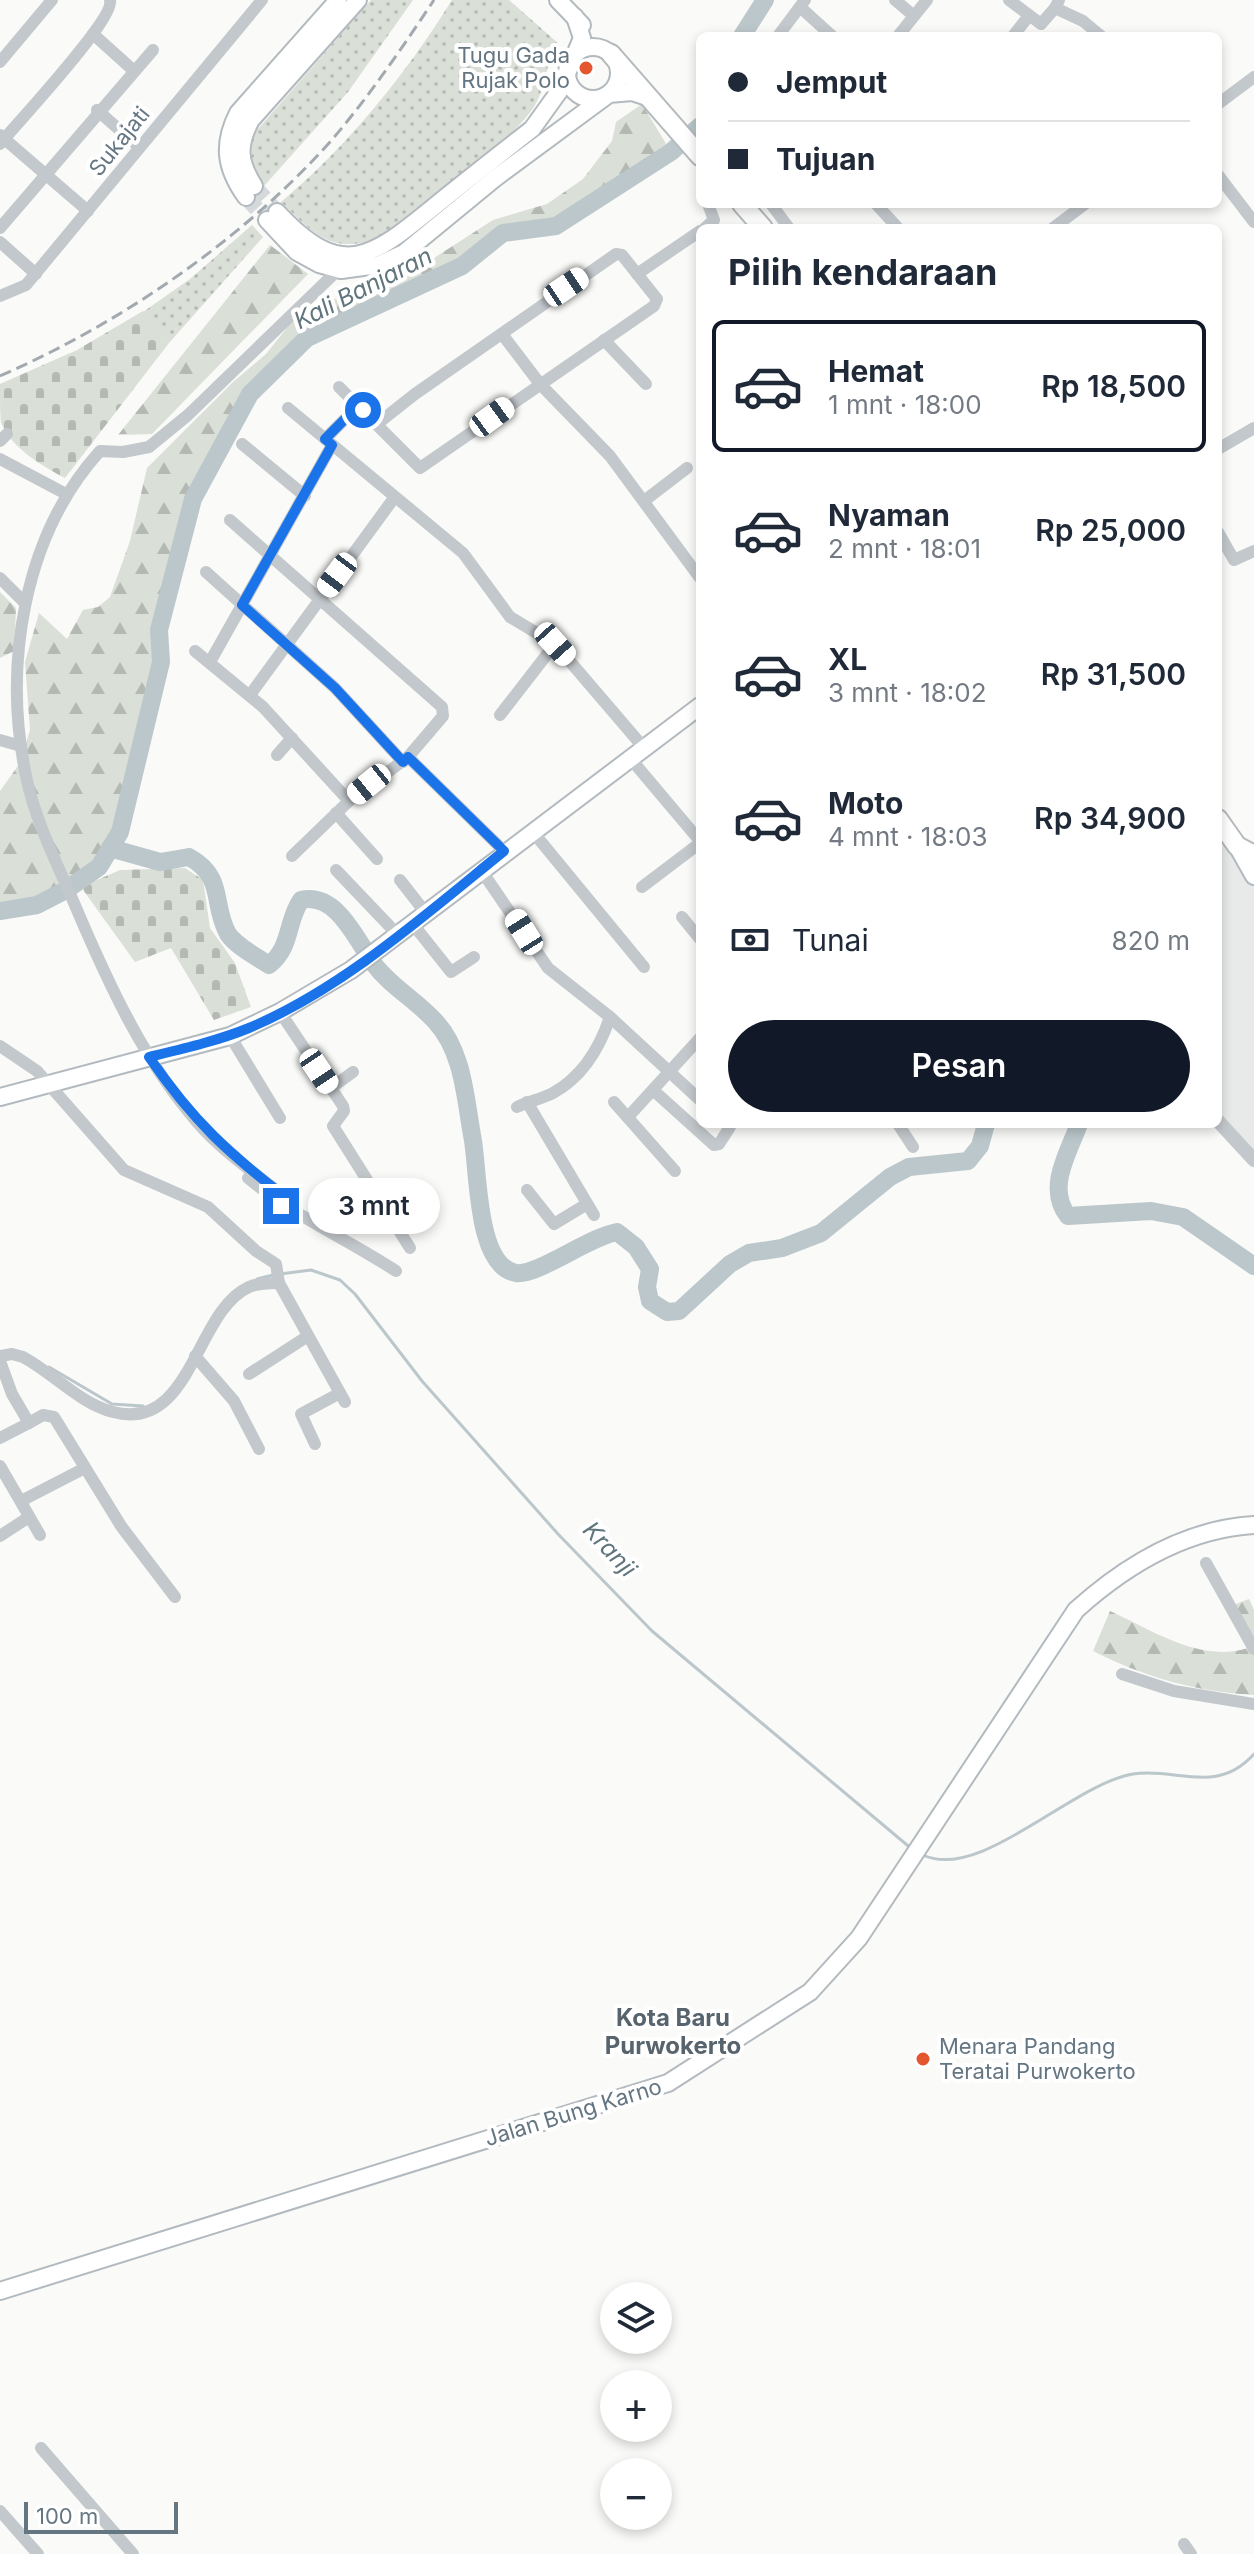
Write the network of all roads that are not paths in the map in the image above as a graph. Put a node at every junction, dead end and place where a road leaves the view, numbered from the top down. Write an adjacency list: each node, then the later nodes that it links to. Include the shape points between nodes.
1 (52, 0): 22 (street)
2 (110, 0): 20 (street, via 110,10)
3 (338, 0): 4 (main road, via 238,113 229,131 230,171 250,192 241,165 241,139 251,120)
4 (358, 0)
5 (558, 0): 13 (main road)
6 (895, 0): 12 (street)
7 (927, 0): 12 (street)
8 (1009, 0): 14 (street)
9 (256, 2): 32 (street, Sukajati)
10 (802, 3): 15 (street); 16 (street)
11 (1057, 4): 14 (street, via 1043,24); 19 (street)
12 (914, 16): 17 (street)
13 (575, 17): 23 (main road); 24 (main road, via 582,38)
14 (1028, 17): 18 (street)
15 (781, 32)
16 (828, 32)
17 (901, 32)
18 (1016, 32)
19 (1096, 32)
20 (93, 34): 25 (street); 31 (street)
21 (153, 50): 25 (street)
22 (2, 53)
23 (611, 54): 24 (main road, via 585,48); 27 (main road, via 620,75); 28 (main road)
24 (570, 61): 27 (main road, via 568,78 576,93 592,99); 45 (main road, via 550,107 532,129 377,250 359,255 323,250 272,216 297,252)
25 (133, 70): 30 (street)
26 (1254, 77): 29 (street)
27 (609, 94): 28 (main road, via 632,92); 45 (main road, via 404,253 368,268)
28 (650, 98): 33 (main road)
29 (1222, 101)
30 (97, 110): 32 (street); 34 (street)
31 (1, 139): 34 (street)
32 (139, 147): 38 (street, Sukajati)
33 (696, 151)
34 (45, 174): 38 (street); 42 (street)
35 (1222, 180): 39 (street)
36 (880, 208): 40 (street)
37 (1080, 208): 41 (street)
38 (88, 211): 46 (street, Sukajati)
39 (1254, 222)
40 (894, 224)
41 (1058, 224)
42 (0, 228)
43 (696, 234): 47 (street)
44 (0, 242): 46 (street)
45 (338, 270): 63 (street, via 188,415 149,447 100,451)
46 (36, 274): 48 (street, Sukajati, via 22,288)
47 (637, 274): 49 (street, via 616,254); 50 (street, via 657,302)
48 (0, 296)
49 (502, 334): 51 (street); 56 (street)
50 (604, 340): 51 (street); 52 (street)
51 (540, 384): 56 (street, via 420,468); 66 (street, via 602,447)
52 (646, 384)
53 (339, 387): 54 (street)
54 (358, 406): 56 (street); 58 (street)
55 (288, 408): 58 (street)
56 (377, 424)
57 (1254, 428): 60 (street)
58 (329, 442): 64 (street); 65 (street)
59 (242, 444): 64 (street)
60 (1222, 447)
61 (0, 459): 63 (street)
62 (687, 468): 66 (street)
63 (66, 494): 75 (street)
64 (305, 496): 70 (street)
65 (394, 498): 74 (street); 78 (street, via 463,553 510,617)
66 (644, 501): 72 (street)
67 (230, 520): 70 (street)
68 (1222, 539): 69 (street, via 1234,560)
69 (1254, 551)
70 (270, 557): 74 (street); 76 (street)
71 (206, 572): 76 (street)
72 (696, 572)
73 (0, 578): 75 (street)
74 (320, 598): 77 (street); 89 (street, via 444,710)
75 (25, 603): 86 (street, via 18,691)
76 (242, 605): 77 (street); 80 (street)
77 (286, 642): 81 (street); 89 (street)
78 (555, 644): 83 (street); 87 (street)
79 (195, 651): 80 (street)
80 (210, 662): 81 (street)
81 (250, 695): 84 (street)
82 (696, 709): 87 (main road)
83 (500, 715)
84 (292, 738): 88 (street); 90 (street)
85 (0, 740): 86 (street)
86 (21, 746): 116 (street, via 26,779 55,858)
87 (637, 753): 92 (main road); 93 (street)
88 (277, 755)
89 (405, 760): 90 (street); 96 (street)
90 (349, 801): 91 (street)
91 (336, 813): 97 (street); 98 (street)
92 (533, 832): 96 (main road); 110 (street)
93 (696, 836)
94 (1233, 841): 99 (main road); 102 (main road)
95 (696, 845): 104 (street)
96 (504, 851): 101 (main road)
97 (292, 856)
98 (377, 859)
99 (1254, 862)
100 (336, 870): 108 (street)
101 (481, 870): 106 (main road); 112 (street, via 548,968)
102 (1254, 876)
103 (400, 880): 106 (street)
104 (642, 887)
105 (682, 917): 107 (street)
106 (418, 918): 108 (main road); 109 (street, via 451,972)
107 (696, 934)
108 (396, 935): 111 (main road, via 351,970)
109 (474, 957)
110 (644, 967)
111 (280, 1012): 113 (main road); 120 (street)
112 (610, 1017): 117 (street); 133 (street, via 593,1054 571,1081 522,1104 590,1210 554,1224)
113 (230, 1036): 116 (main road); 126 (street)
114 (696, 1043): 117 (street)
115 (0, 1046): 119 (street, via 23,1059)
116 (146, 1058): 119 (main road); 135 (street, via 183,1114 222,1157 281,1206)
117 (671, 1071): 121 (street); 122 (street)
118 (353, 1072): 120 (street)
119 (49, 1085): 123 (main road); 136 (street, via 124,1170 208,1207 276,1264)
120 (331, 1088): 134 (street, via 344,1108 333,1126)
121 (653, 1090): 125 (street); 128 (street, via 714,1145)
122 (696, 1096)
123 (0, 1097)
124 (614, 1102): 125 (street)
125 (628, 1117): 132 (street)
126 (280, 1118)
127 (1222, 1125): 131 (street)
128 (727, 1128)
129 (901, 1128): 130 (street)
130 (913, 1147)
131 (1254, 1160)
132 (675, 1171)
133 (527, 1190)
134 (410, 1248)
135 (396, 1271)
136 (279, 1278): 137 (street); 138 (street, via 240,1292)
137 (308, 1336): 140 (street); 143 (street, via 343,1397 301,1414)
138 (195, 1356): 139 (street, via 172,1396 146,1411 123,1414 96,1405 23,1357); 144 (street, via 234,1401)
139 (0, 1358): 141 (street)
140 (249, 1374)
141 (29, 1423): 142 (street); 146 (street, via 43,1415 54,1417)
142 (0, 1438)
143 (315, 1444)
144 (259, 1449)
145 (0, 1466): 147 (street)
146 (83, 1469): 147 (street); 153 (street)
147 (21, 1501): 148 (street)
148 (29, 1517): 150 (street); 151 (street)
149 (1254, 1525): 157 (main road, Jalan Bung Karno, via 1203,1532 1148,1556 1076,1610 859,1938 810,1992 668,2083)
150 (40, 1535)
151 (0, 1536)
152 (1206, 1563): 154 (street)
153 (175, 1597)
154 (1254, 1649)
155 (1122, 1674): 156 (street, via 1174,1691)
156 (1254, 1704)
157 (0, 2291)
158 (41, 2448): 161 (street)
159 (0, 2511): 160 (street)
160 (31, 2551)
161 (133, 2554)

